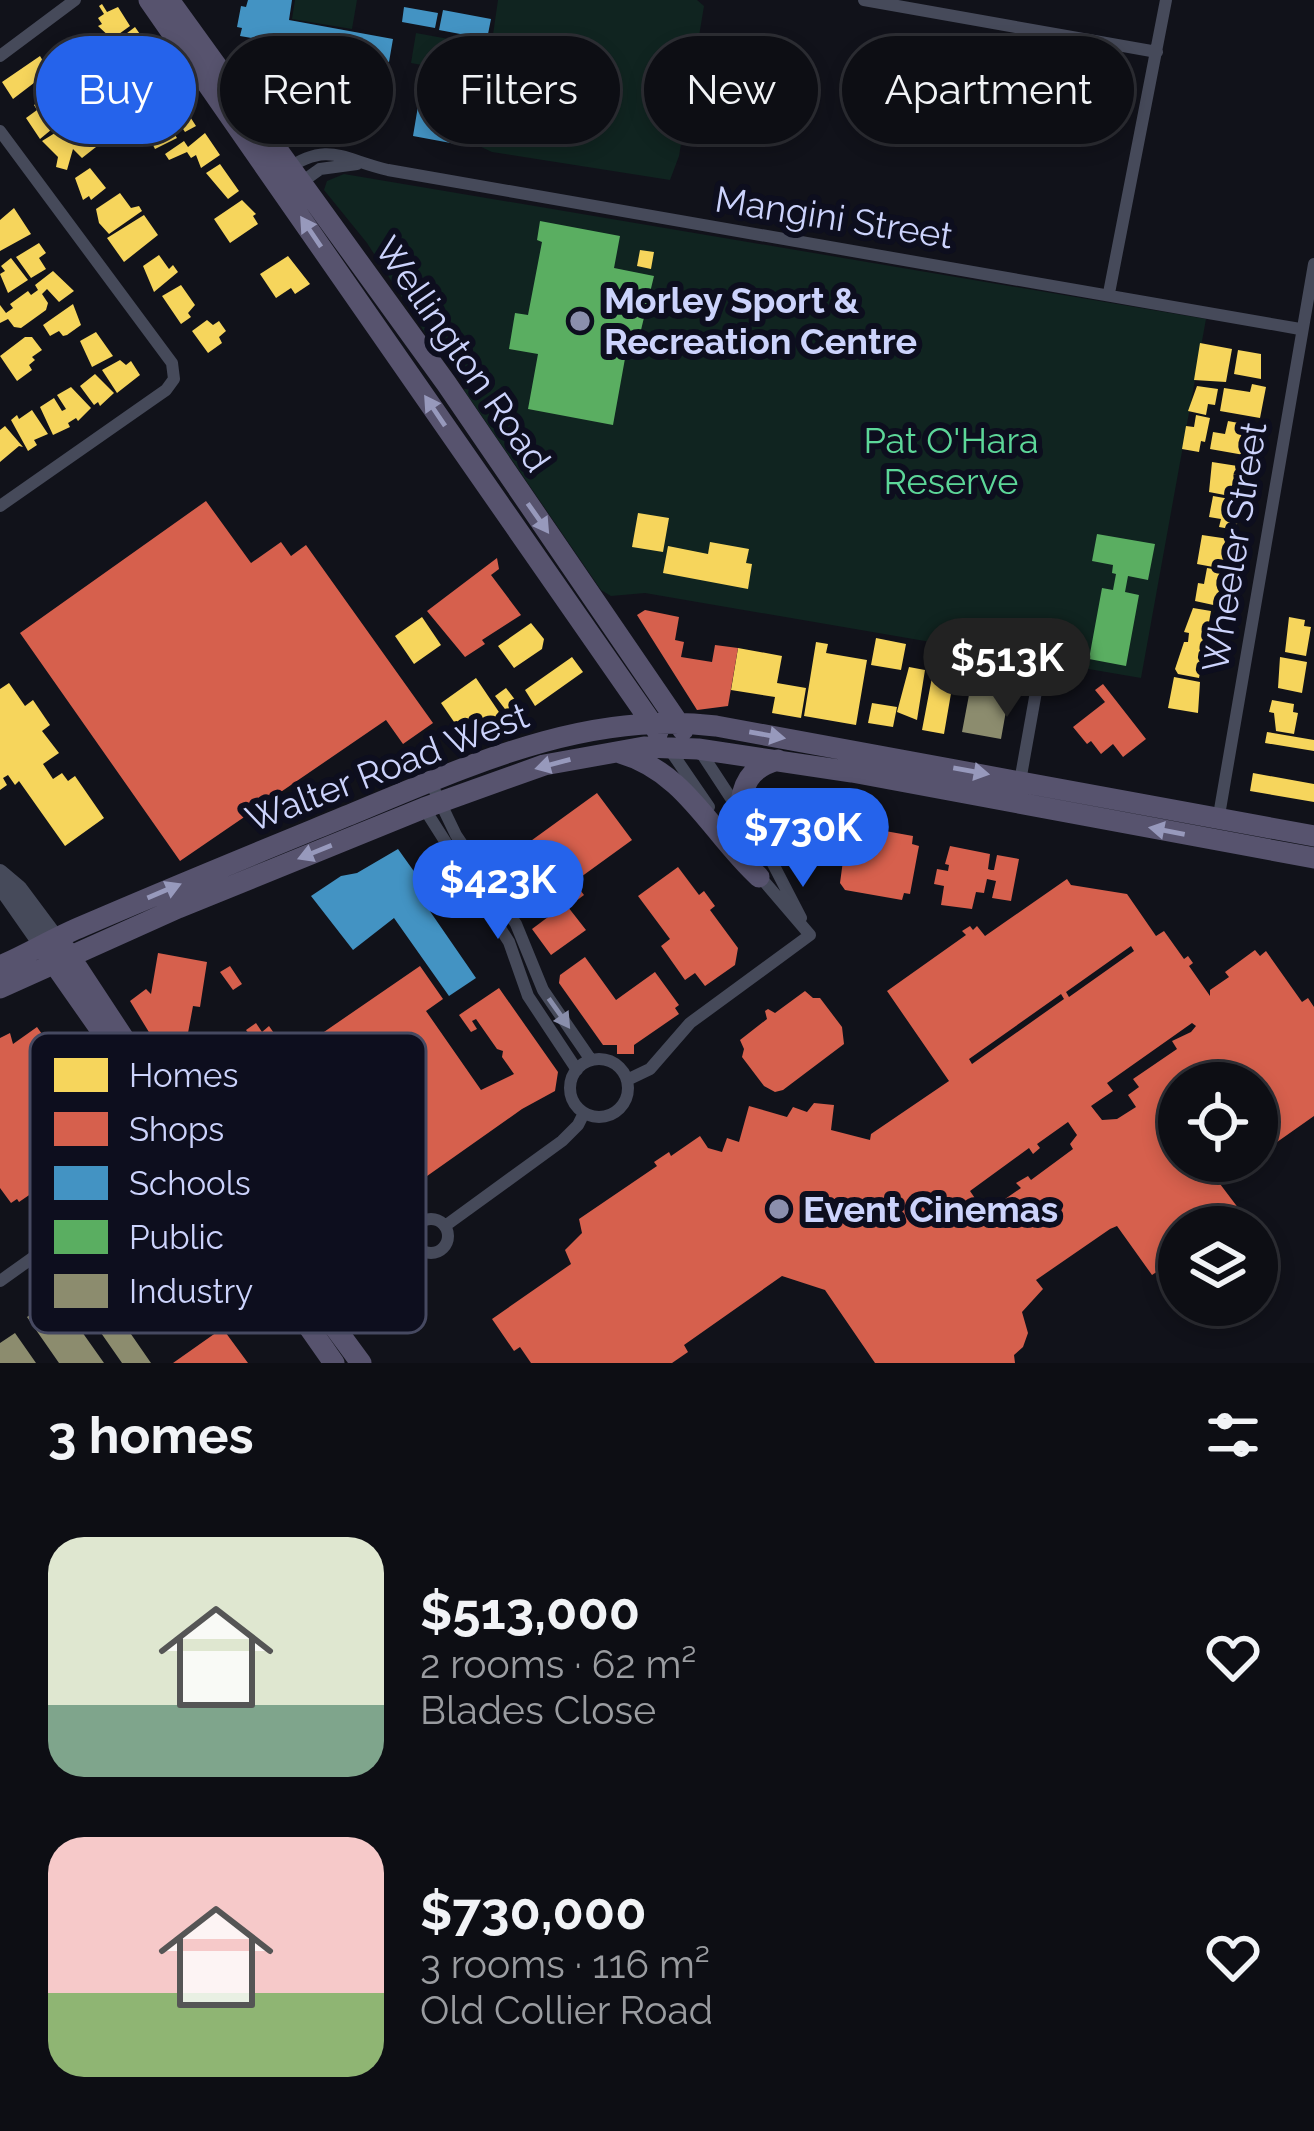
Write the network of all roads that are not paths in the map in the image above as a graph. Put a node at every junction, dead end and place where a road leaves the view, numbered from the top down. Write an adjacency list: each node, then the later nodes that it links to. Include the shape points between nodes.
1 (75, 0): 7 (street)
2 (148, 0): 9 (main road, Wellington Road)
3 (169, 0): 9 (main road, Wellington Road)
4 (864, 0): 6 (street)
5 (1166, 0): 6 (street)
6 (1157, 52): 11 (street)
7 (0, 56)
8 (0, 131): 13 (street, via 172,363 174,380)
9 (287, 180): 11 (street, Mangini Street, via 314,153 326,152 358,164); 15 (main road, Wellington Road, one-way to 9); 16 (main road, Wellington Road, one-way to 16, via 446,383)
10 (1314, 264): 12 (street, Wheeler Street)
11 (1109, 293): 12 (street, Mangini Street)
12 (1300, 329): 26 (street, Wheeler Street)
13 (0, 506)
14 (1044, 647): 23 (street)
15 (622, 679): 17 (main road, Wellington Road); 18 (main road, via 619,708)
16 (678, 723): 17 (main road, Walter Road West); 20 (main road, Wellington Road); 23 (main road, Walter Road West, one-way to 23)
17 (654, 726): 18 (main road, Walter Road West); 19 (main road, Wellington Road)
18 (598, 730): 24 (main road, Walter Road West, via 515,749)
19 (668, 747): 20 (main road, Walter Road West); 21 (main road, Walter Road West); 30 (street)
20 (698, 749): 22 (main road, Walter Road West); 25 (street)
21 (615, 751): 24 (main road, Walter Road West, one-way to 24); 30 (main road, via 682,787)
22 (779, 760): 23 (main road, Walter Road West); 25 (main road, via 746,782)
23 (1018, 791): 26 (main road, Walter Road West)
24 (427, 795): 32 (main road, Walter Road West); 36 (street, one-way to 36, via 515,924 543,990); 37 (street, via 508,942 528,996)
25 (740, 813): 31 (street)
26 (1217, 829): 27 (main road, Walter Road West); 28 (main road, Walter Road West)
27 (1314, 836)
28 (1314, 858)
29 (2, 874): 32 (street)
30 (759, 877): 31 (street)
31 (810, 935): 38 (street)
32 (56, 951): 33 (main road, Walter Road West); 34 (main road, Walter Road West); 35 (main road)
33 (0, 966)
34 (0, 988)
35 (118, 1033)
36 (591, 1060): 37 (street); 38 (street, via 610,1060)
37 (577, 1070): 39 (street, via 571,1097)
38 (627, 1080): 39 (street, via 614,1113)
39 (584, 1113): 41 (street, via 562,1141)
40 (426, 1220): 41 (street)
41 (445, 1226): 42 (street, via 448,1240)
42 (426, 1252)
43 (30, 1260): 44 (street)
44 (0, 1281)
45 (322, 1333): 47 (main road)
46 (331, 1333): 48 (main road)
47 (334, 1363)
48 (361, 1363)

